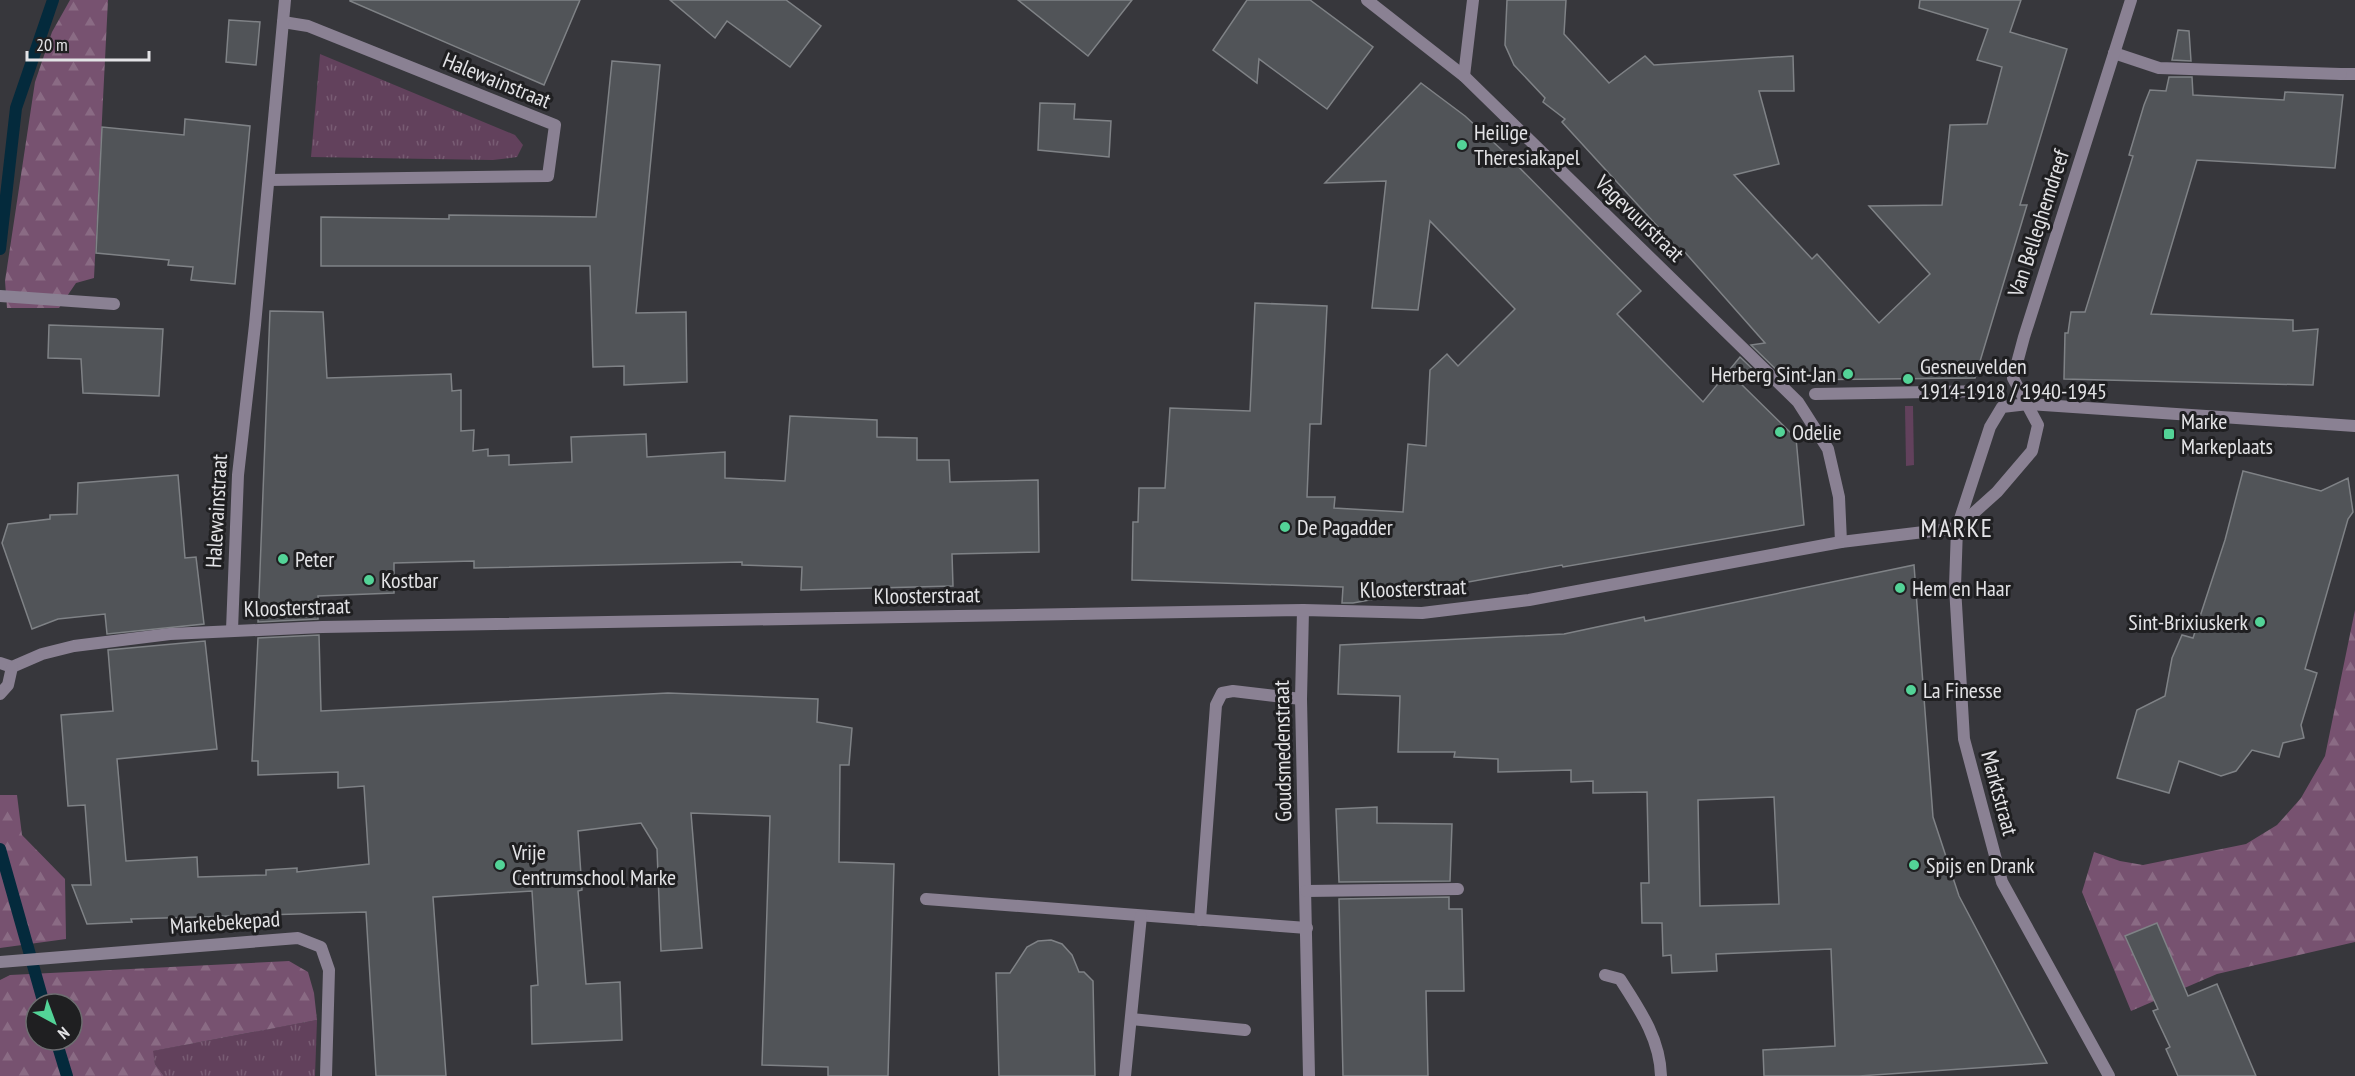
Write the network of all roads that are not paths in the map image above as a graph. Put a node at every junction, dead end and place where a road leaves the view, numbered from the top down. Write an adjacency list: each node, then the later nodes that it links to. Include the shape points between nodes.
1 (285, 0): 5 (street, Halewainstraat)
2 (1366, 0): 8 (street, Vagevuurstraat)
3 (1473, 0): 8 (street)
4 (2131, 0): 6 (street, Van Belleghemdreef)
5 (283, 22): 9 (street, Halewainstraat); 9 (street, Halewainstraat, via 308,26 555,125 548,176)
6 (2114, 53): 7 (street, via 2159,68); 14 (street, Van Belleghemdreef, via 2013,378)
7 (2355, 74)
8 (1464, 76): 17 (street, Vagevuurstraat, via 1798,402 1828,449 1839,497)
9 (269, 180): 19 (street, Halewainstraat, via 238,475)
10 (0, 296): 11 (street)
11 (114, 304)
12 (1988, 391): 13 (street)
13 (1815, 394)
14 (2028, 404): 15 (street); 16 (street, Marktstraat, via 2002,407 1990,427); 16 (street, Van Belleghemdreef, via 2038,425 2032,451 1997,492)
15 (2355, 426)
16 (1957, 528): 17 (street, Kloosterstraat); 37 (street, Marktstraat, via 1954,587 1964,739 1987,829 2002,882)
17 (1842, 542): 18 (street, Kloosterstraat, via 1517,602 1422,613)
18 (1303, 610): 19 (street, Kloosterstraat); 22 (street, Goudsmedenstraat)
19 (232, 630): 20 (street, Kloosterstraat, via 74,646)
20 (6, 665): 21 (street, Kloosterstraat, via 8,684)
21 (0, 694)
22 (1301, 699): 24 (street, Goudsmedenstraat); 27 (street, via 1233,690 1222,693 1216,705)
23 (1458, 889): 24 (street)
24 (1306, 891): 28 (street, Goudsmedenstraat)
25 (926, 899): 26 (street)
26 (1141, 915): 27 (street); 31 (street)
27 (1200, 920): 28 (street)
28 (1307, 928): 35 (street, Goudsmedenstraat)
29 (5, 960): 33 (street, Markebekepad, via 298,938 321,947 329,970)
30 (1605, 975): 36 (street, via 1620,980 1647,1022 1660,1056)
31 (1131, 1019): 32 (street); 34 (street)
32 (1245, 1030)
33 (326, 1076)
34 (1125, 1076)
35 (1309, 1076)
36 (1661, 1076)
37 (2109, 1076)

